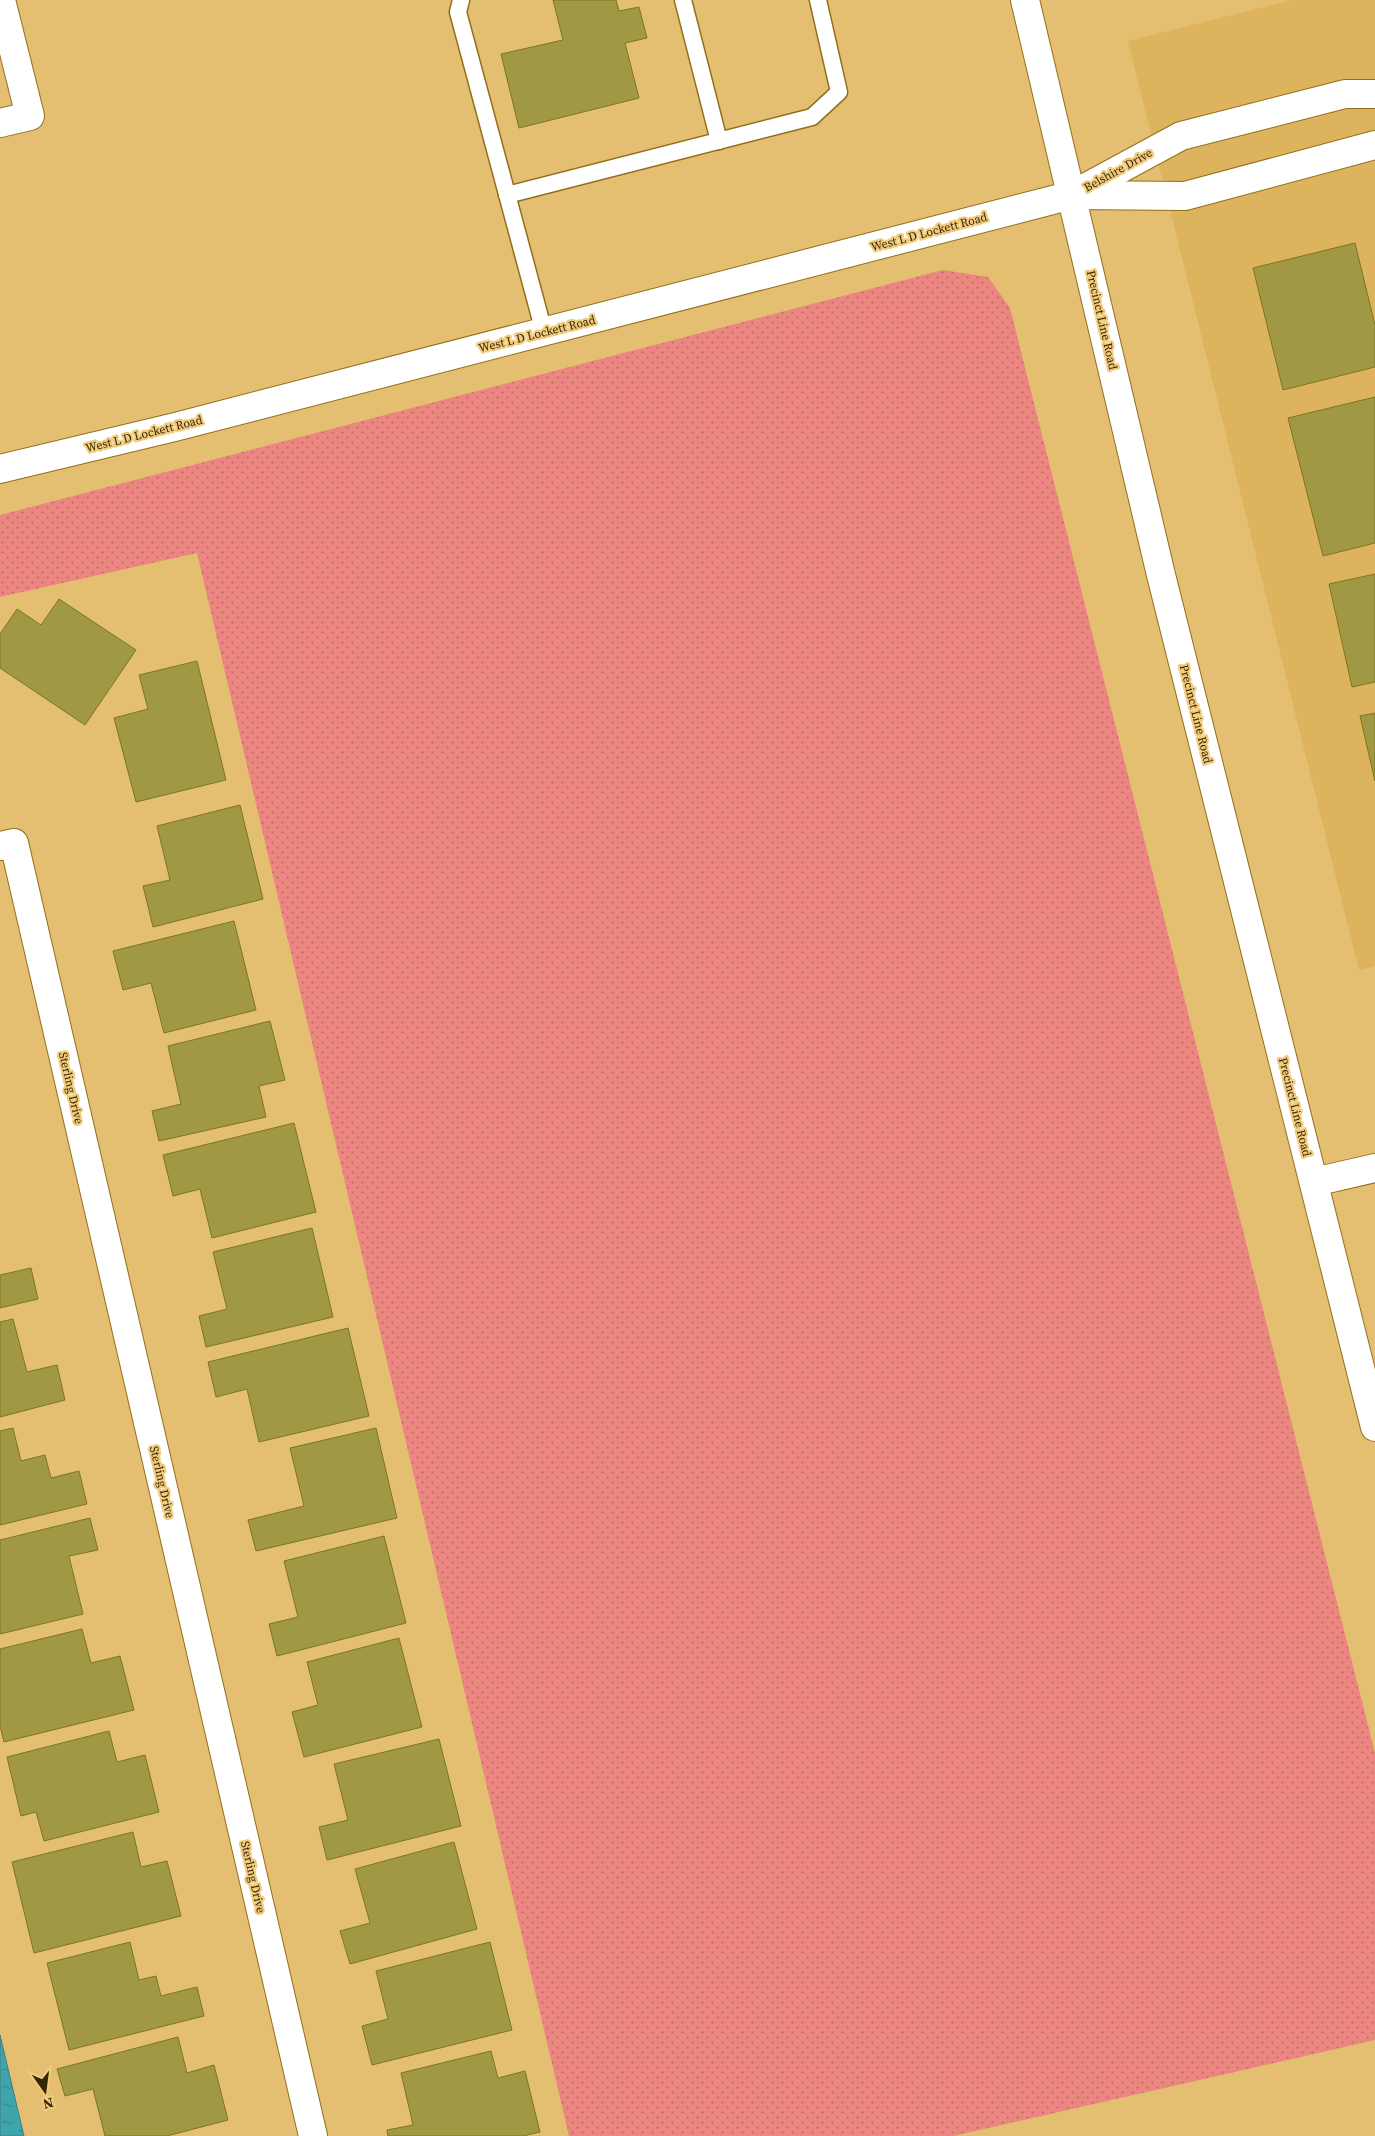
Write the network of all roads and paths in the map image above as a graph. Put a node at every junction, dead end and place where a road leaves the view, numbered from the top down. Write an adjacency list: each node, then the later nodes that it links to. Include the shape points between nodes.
1 (1, 0): 7 (main road, via 30,116)
2 (461, 0): 10 (lane, via 458,12)
3 (683, 0): 8 (lane)
4 (818, 0): 8 (lane, via 839,92 812,117)
5 (1025, 0): 11 (main road, Precinct Line Road)
6 (1375, 94): 11 (main road, Belshire Drive, via 1344,94 1180,136)
7 (0, 123)
8 (719, 141): 10 (lane)
9 (1375, 144): 11 (main road, Belshire Drive, via 1186,196)
10 (507, 195): 12 (lane)
11 (1072, 195): 12 (main road, West L D Lockett Road); 16 (main road, Precinct Line Road, via 1161,575)
12 (544, 332): 13 (main road, West L D Lockett Road)
13 (0, 469)
14 (0, 846): 18 (main road, Sterling Drive, via 14,843)
15 (1375, 1168): 16 (main road)
16 (1314, 1182): 17 (main road, Precinct Line Road)
17 (1375, 1427)
18 (313, 2136)

